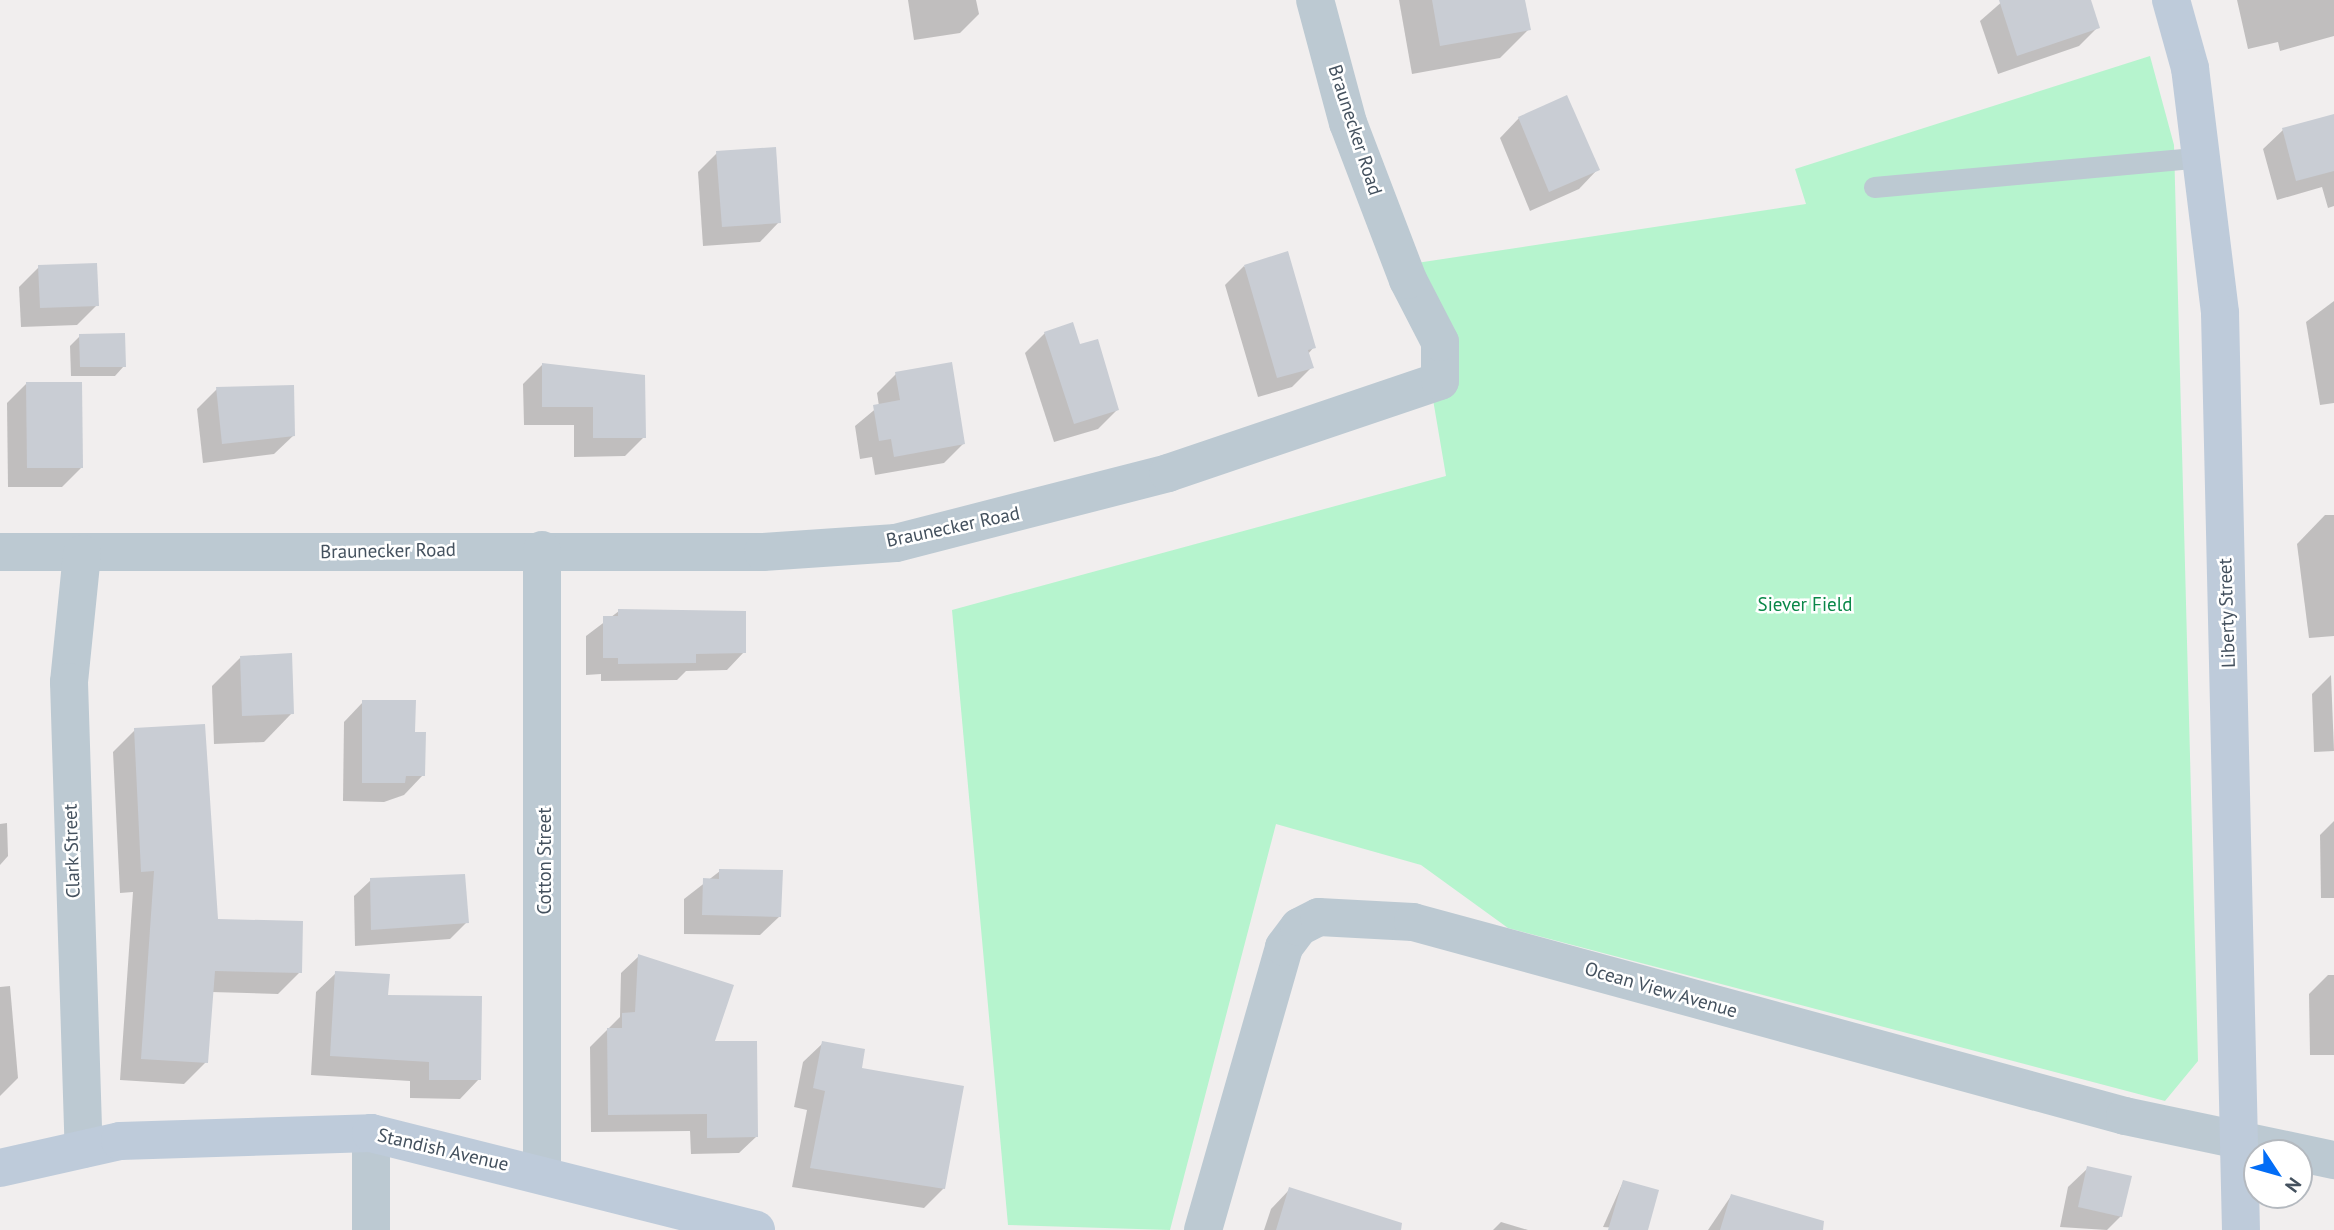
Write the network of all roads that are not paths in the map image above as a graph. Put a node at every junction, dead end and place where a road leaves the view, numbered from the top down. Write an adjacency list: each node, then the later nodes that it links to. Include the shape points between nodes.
1 (1315, 0): 5 (street, Braunecker Road, via 1348,123 1408,280 1440,341 1440,381 1168,472 897,542 763,552)
2 (2171, 0): 3 (street, Liberty Street, via 2190,68)
3 (2203, 157): 4 (lane); 9 (street, Liberty Street, via 2220,313)
4 (1874, 187)
5 (542, 550): 7 (street, Braunecker Road); 13 (street, Cotton Street)
6 (0, 552): 7 (street, Braunecker Road)
7 (82, 554): 10 (street, Clark Street, via 69,682)
8 (371, 1133): 10 (street, Standish Avenue, via 258,1133); 13 (street, Standish Avenue); 14 (street)
9 (2240, 1139): 11 (street, Ocean View Avenue); 16 (street, Ocean View Avenue, via 1914,1061 1413,922 1319,917 1299,927 1284,947); 17 (street, Liberty Street)
10 (84, 1149): 12 (street, Standish Avenue)
11 (2334, 1160)
12 (0, 1168)
13 (542, 1172): 15 (street, Standish Avenue)
14 (371, 1230)
15 (756, 1230)
16 (1203, 1230)
17 (2241, 1230)

